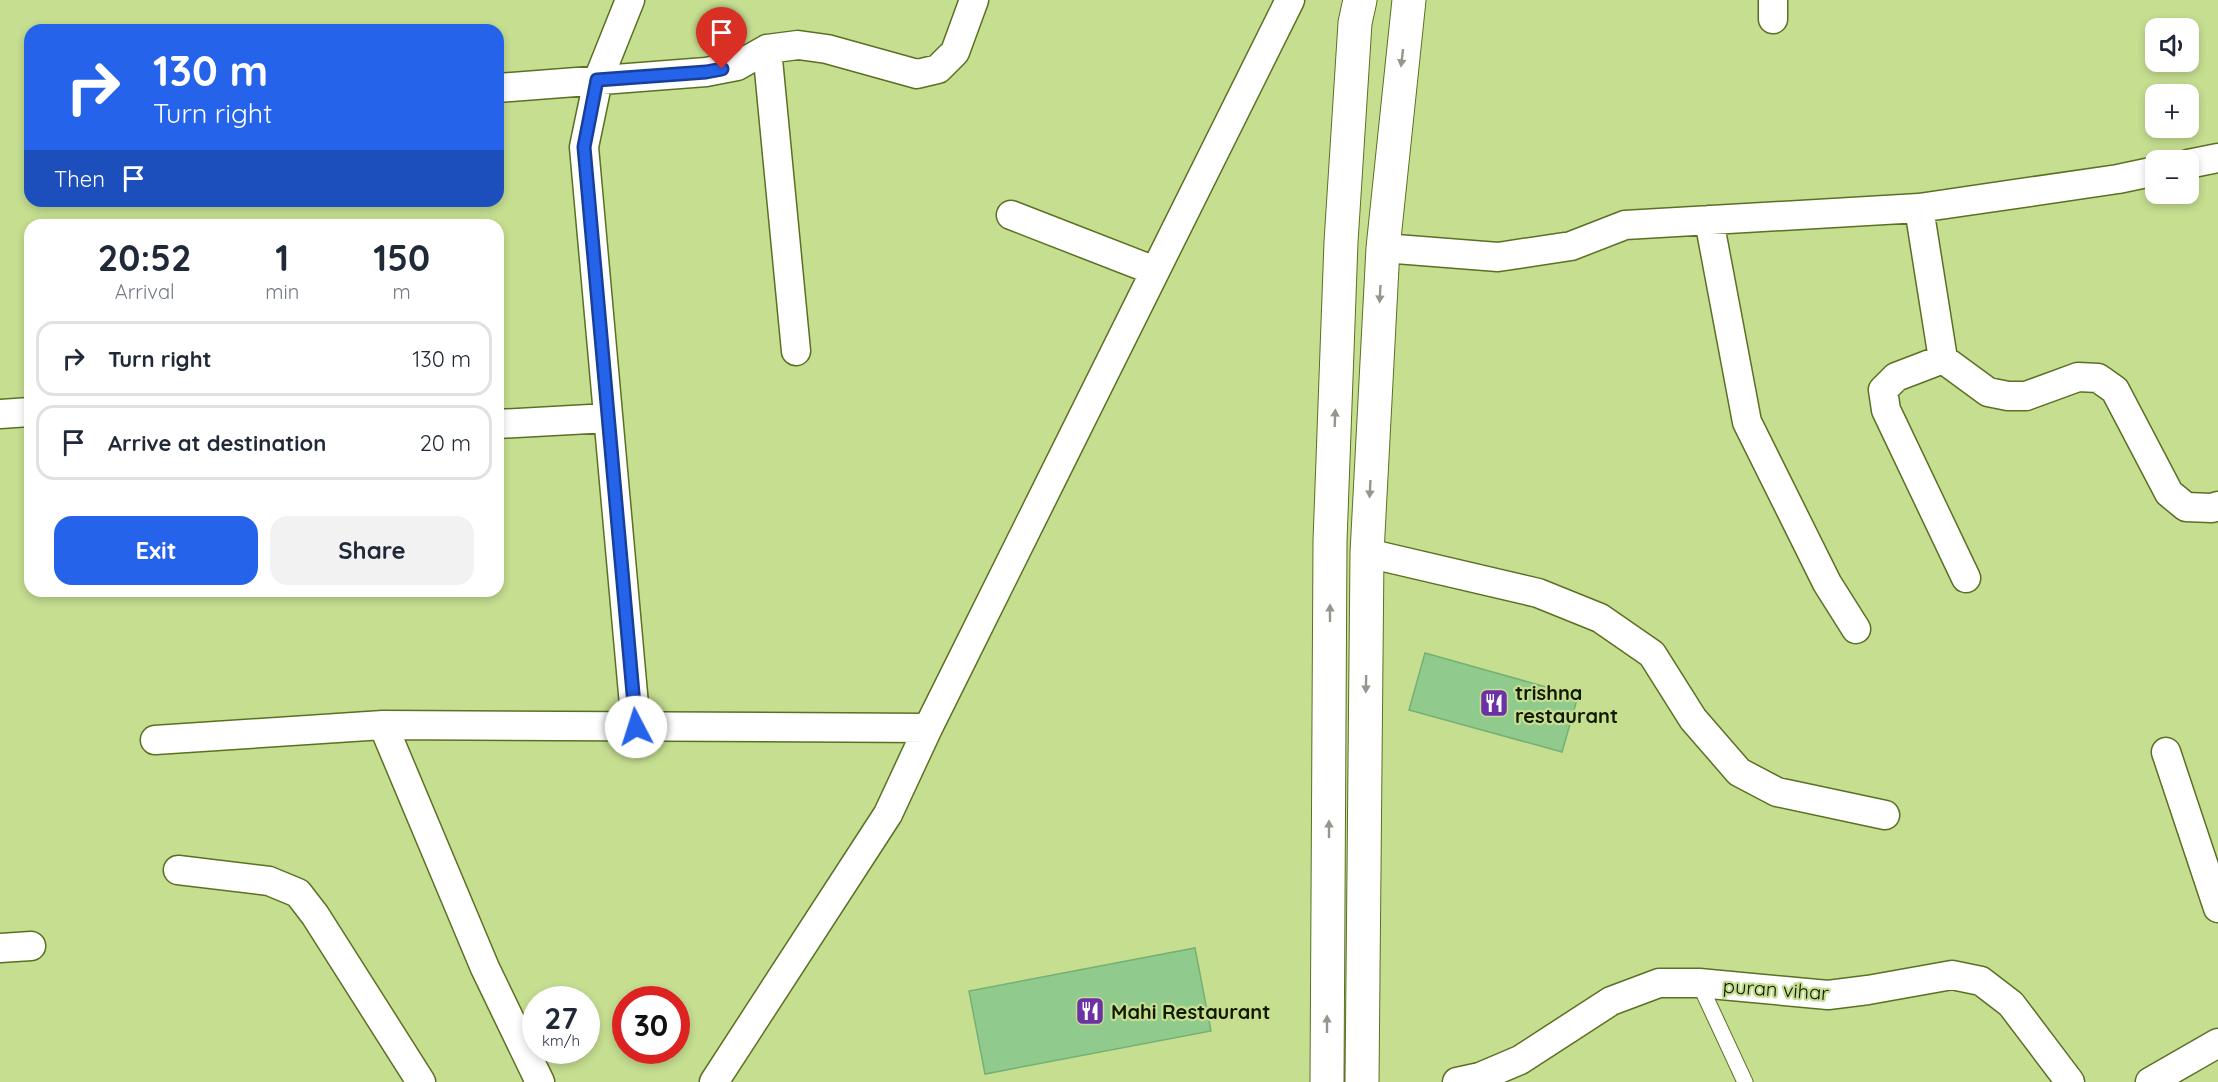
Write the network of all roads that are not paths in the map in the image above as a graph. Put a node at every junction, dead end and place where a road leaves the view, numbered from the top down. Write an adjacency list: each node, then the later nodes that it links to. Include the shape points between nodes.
1 (630, 0): 7 (street)
2 (974, 0): 6 (street, via 955,52 938,69 917,74 827,49 798,45)
3 (1290, 0): 16 (street)
4 (1360, 0): 42 (main road, one-way to 4, via 1330,541 1341,242 1355,23)
5 (1409, 0): 15 (main road, one-way to 15)
6 (767, 49): 7 (street, via 737,66 706,72); 17 (street)
7 (597, 80): 8 (street); 21 (street, via 584,147)
8 (504, 88)
9 (2218, 158): 10 (street)
10 (2199, 162)
11 (2145, 173): 12 (street)
12 (1919, 208): 14 (street); 18 (street)
13 (1011, 215): 16 (street)
14 (1709, 220): 15 (street, via 1625,225 1571,246 1498,258); 26 (street, via 1747,422 1827,583)
15 (1383, 248): 24 (main road, one-way to 24)
16 (1155, 271): 29 (street)
17 (796, 351)
18 (1943, 359): 23 (street, via 1988,392 2008,396 2026,396 2078,377 2098,378 2115,390 2169,493 2186,507); 25 (street, via 1896,377 1883,390 1886,410)
19 (24, 412): 20 (street)
20 (0, 414)
21 (608, 418): 22 (street); 28 (street)
22 (504, 424)
23 (2218, 506)
24 (1367, 553): 32 (street, via 1538,593 1600,618 1652,654 1693,719 1739,772 1777,792); 43 (main road, one-way to 43)
25 (1966, 578)
26 (1856, 628)
27 (383, 725): 28 (street); 30 (street); 40 (street, via 485,968)
28 (636, 727): 29 (street)
29 (928, 728): 41 (street, via 888,814)
30 (155, 740)
31 (2166, 752): 34 (street)
32 (1885, 815)
33 (178, 870): 39 (street, via 269,880 298,893)
34 (2218, 908)
35 (30, 946): 36 (street)
36 (0, 948)
37 (1699, 983): 44 (street, puran vihar, via 1659,983 1611,1001 1520,1060); 45 (lane); 46 (street, puran vihar, via 1828,995 1952,975 1981,981 2011,1004)
38 (2218, 1043): 47 (street)
39 (421, 1082)
40 (540, 1082)
41 (714, 1082)
42 (1327, 1082)
43 (1362, 1082)
44 (1457, 1082)
45 (1745, 1082)
46 (2070, 1082)
47 (2150, 1082)

